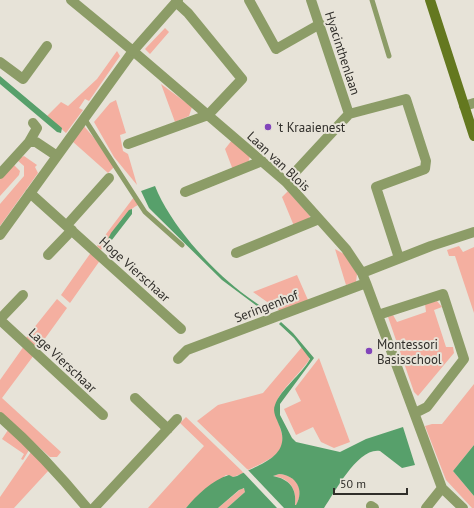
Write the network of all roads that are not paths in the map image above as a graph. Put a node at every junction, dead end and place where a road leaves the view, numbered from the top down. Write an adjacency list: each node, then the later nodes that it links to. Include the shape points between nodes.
1 (70, 0): 9 (street, Laan van Blois)
2 (249, 0): 7 (street, via 276,49)
3 (311, 0): 7 (street, Hyacinthenlaan)
4 (372, 0): 10 (lane)
5 (430, 0): 13 (main road)
6 (177, 1): 9 (street); 15 (street, via 242,79)
7 (320, 24): 14 (street, Hyacinthenlaan)
8 (47, 46): 11 (street, via 23,79)
9 (133, 51): 15 (street, Laan van Blois); 16 (street)
10 (389, 56)
11 (0, 62)
12 (474, 102): 13 (street)
13 (464, 106): 18 (main road)
14 (349, 114): 25 (street); 35 (street, via 406,99 426,161 426,169 376,187)
15 (208, 115): 20 (street); 22 (street, Laan van Blois)
16 (84, 118): 21 (street); 32 (lane, via 146,212)
17 (34, 123): 19 (street, via 36,132)
18 (474, 136)
19 (29, 142): 21 (street, via 36,142); 23 (street)
20 (128, 144)
21 (57, 156): 26 (street)
22 (262, 161): 25 (street, Laan van Blois); 27 (street)
23 (0, 174)
24 (110, 178): 29 (street)
25 (286, 182): 28 (street, Laan van Blois)
26 (30, 192): 29 (street, Hoge Vierschaar); 31 (street)
27 (185, 192)
28 (319, 219): 33 (street); 36 (street, Laan van Blois, via 346,249)
29 (69, 227): 34 (street); 41 (street, Hoge Vierschaar)
30 (474, 232): 35 (street)
31 (0, 235)
32 (182, 245)
33 (236, 253)
34 (48, 255)
35 (399, 258): 36 (street)
36 (362, 273): 37 (street, Laan van Blois)
37 (366, 283): 39 (street, Laan van Blois); 42 (street, Seringenhof, via 187,350)
38 (23, 295): 40 (street, Lage Vierschaar)
39 (378, 315): 44 (street, Laan van Blois); 44 (street, via 443,294 464,359 427,407)
40 (1, 323): 45 (street, Lage Vierschaar)
41 (181, 329)
42 (178, 359)
43 (135, 398): 48 (street)
44 (415, 413): 49 (street, Laan van Blois)
45 (103, 414)
46 (0, 417): 50 (street, via 26,439)
47 (178, 419): 48 (street)
48 (168, 429): 51 (street)
49 (442, 488): 52 (street); 53 (street, Laan van Blois)
50 (87, 508)
51 (94, 508)
52 (426, 508)
53 (463, 508)

